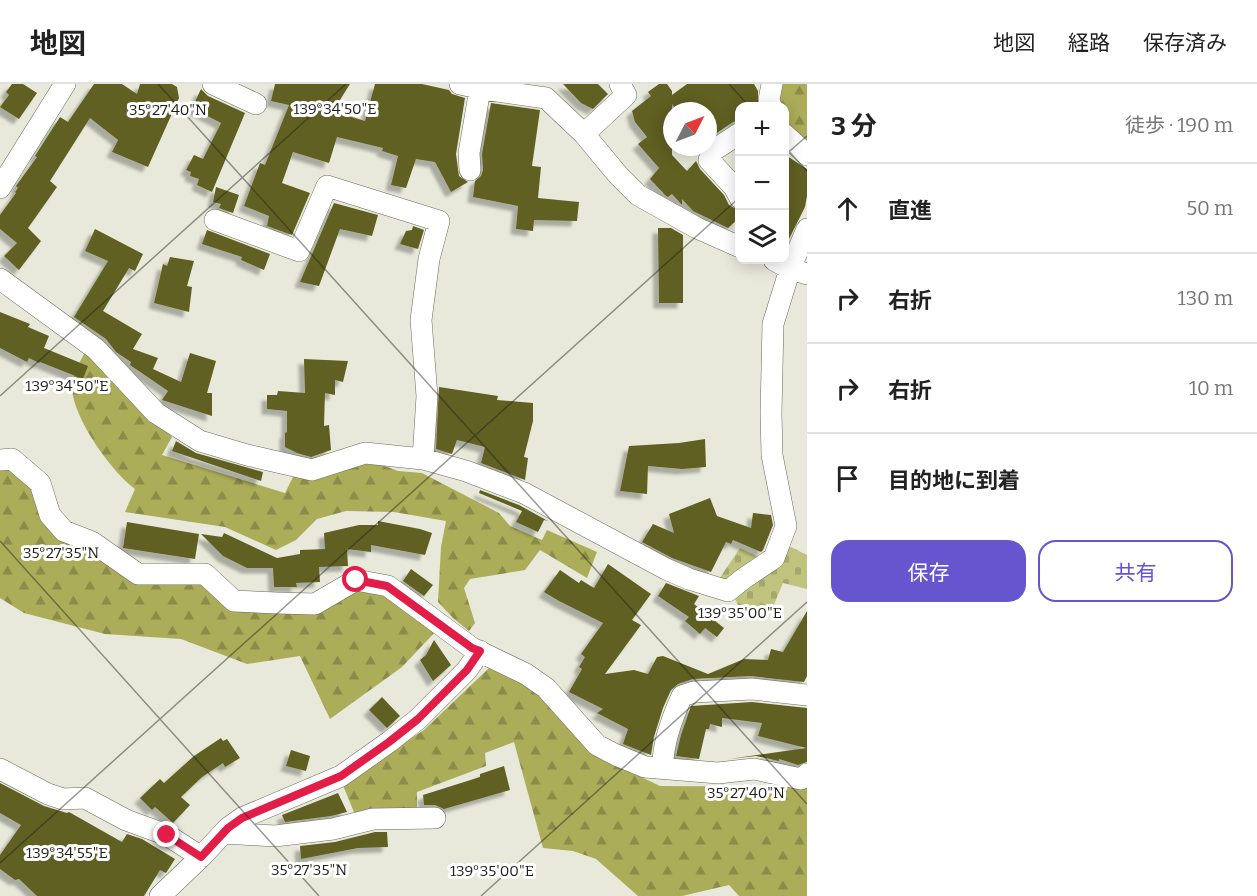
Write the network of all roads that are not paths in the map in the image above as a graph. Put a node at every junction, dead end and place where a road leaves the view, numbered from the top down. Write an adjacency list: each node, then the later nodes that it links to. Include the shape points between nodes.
1 (65, 84): 13 (street)
2 (213, 84): 7 (street)
3 (620, 84): 8 (street, via 626,95)
4 (772, 84): 6 (street)
5 (470, 86): 8 (street, via 546,98); 12 (street)
6 (770, 102)
7 (256, 104)
8 (584, 134): 17 (street, via 638,195 697,228)
9 (735, 136): 14 (street, via 714,150 709,160)
10 (789, 140): 11 (street)
11 (807, 156)
12 (470, 170)
13 (0, 188)
14 (735, 189)
15 (215, 220): 20 (street, via 299,251 327,186 439,221 429,259 421,320 427,396)
16 (807, 229): 18 (street)
17 (735, 241)
18 (790, 267): 22 (street, via 773,324 771,412 772,455 786,526 774,558 728,591)
19 (0, 279): 20 (street, via 96,349 156,413 200,441 312,470 365,453)
20 (423, 459): 22 (street, via 524,493)
21 (0, 460): 24 (street, via 12,459 40,483 50,515 64,531 92,542 138,574 205,574 234,601 277,603 315,604 356,580 368,581 387,586)
22 (689, 579): 23 (street)
23 (706, 592)
24 (480, 651): 26 (street, via 546,688 597,745 645,766); 30 (street, via 467,670 418,719 389,742 341,776 242,818)
25 (807, 695): 26 (street, via 752,689 682,696 669,728)
26 (663, 768): 28 (street, via 718,773 754,769 801,779)
27 (0, 769): 31 (street, via 48,794 63,799 85,798 126,820 167,835)
28 (807, 774)
29 (435, 818): 30 (street, via 373,819 304,834)
30 (224, 833): 31 (street)
31 (201, 857): 32 (street)
32 (160, 896)

